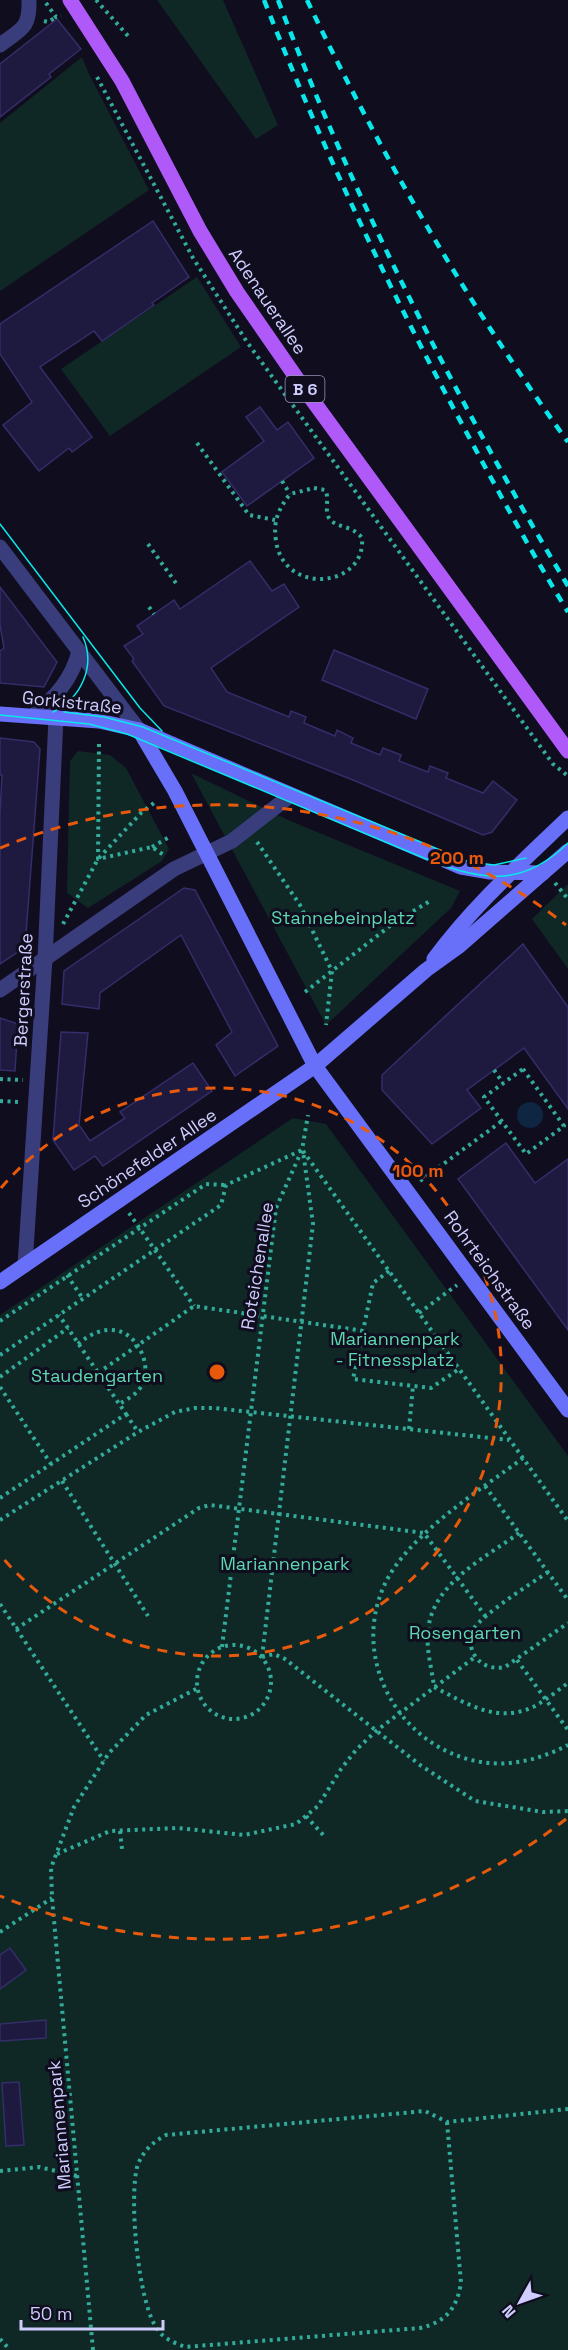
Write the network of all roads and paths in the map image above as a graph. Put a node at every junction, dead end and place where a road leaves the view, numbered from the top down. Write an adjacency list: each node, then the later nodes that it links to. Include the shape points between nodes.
1 (29, 0): 7 (street, via 30,16 25,26)
2 (70, 0): 23 (main road, Adenauerallee / B 6, via 122,81 200,231 237,292)
3 (96, 0): 6 (path)
4 (56, 17): 5 (path)
5 (48, 22)
6 (129, 37)
7 (0, 45)
8 (197, 443): 11 (path, via 249,515)
9 (282, 481): 10 (path)
10 (290, 494): 11 (path); 11 (path, via 314,488 325,490 328,517 362,538 359,556 341,574 325,579 297,574 280,556)
11 (275, 520)
12 (148, 544): 14 (path)
13 (0, 547): 17 (street)
14 (178, 586)
15 (149, 607): 16 (path)
16 (154, 614)
17 (79, 651): 19 (street, via 63,688); 21 (street)
18 (0, 714): 19 (main road, Gorkistraße)
19 (33, 716): 20 (main road, Gorkistraße)
20 (56, 717): 21 (main road, Gorkistraße); 43 (street, Bergerstraße)
21 (139, 730): 24 (main road); 31 (main road)
22 (99, 744): 33 (path)
23 (568, 751)
24 (291, 795): 27 (street); 34 (main road)
25 (154, 803): 33 (path)
26 (568, 818): 35 (main road)
27 (248, 829): 31 (street, via 226,845); 45 (path, via 300,905)
28 (171, 836): 29 (path)
29 (152, 847): 32 (path); 33 (path)
30 (568, 851): 36 (main road)
31 (206, 852): 43 (street, via 174,869); 49 (main road)
32 (166, 856)
33 (98, 859): 42 (path)
34 (476, 870): 35 (main road); 38 (main road)
35 (513, 871): 36 (main road); 38 (main road)
36 (543, 873): 41 (main road)
37 (556, 885): 39 (path)
38 (496, 889): 41 (main road); 44 (main road, via 452,934)
39 (568, 898)
40 (430, 901): 45 (path, via 395,922)
41 (507, 904): 44 (main road)
42 (61, 929)
43 (45, 959): 46 (street); 60 (street, Bergerstraße)
44 (426, 970): 49 (main road)
45 (332, 971): 47 (path); 48 (path)
46 (0, 990)
47 (305, 992)
48 (326, 1025)
49 (315, 1066): 56 (main road, Rohrteichstraße); 57 (main road, Schönefelder Allee)
50 (494, 1070): 51 (path)
51 (504, 1083): 53 (path, via 484,1097); 53 (path, via 523,1069 564,1126 526,1154)
52 (308, 1115): 54 (path)
53 (502, 1121): 56 (path)
54 (302, 1150): 55 (path); 61 (path); 69 (path, Roteichenallee, via 276,1208); 71 (path, via 313,1224)
55 (226, 1185): 58 (path, via 206,1184); 59 (path, via 221,1205)
56 (407, 1190): 63 (main road, Rohrteichstraße)
57 (120, 1200): 58 (path); 60 (main road, Schönefelder Allee)
58 (139, 1228): 59 (path); 62 (path)
59 (155, 1251): 65 (path); 66 (path)
60 (25, 1265): 64 (main road, Schönefelder Allee)
61 (389, 1271): 67 (path); 73 (path, via 373,1283)
62 (67, 1275): 65 (path); 70 (path)
63 (470, 1275): 67 (path); 83 (main road, Rohrteichstraße)
64 (0, 1282)
65 (83, 1299): 68 (path)
66 (194, 1306): 69 (path); 75 (path)
67 (419, 1313): 77 (path)
68 (59, 1315): 72 (path); 76 (path)
69 (263, 1316): 71 (path); 84 (path, Roteichenallee)
70 (0, 1321)
71 (301, 1322): 73 (path); 86 (path)
72 (68, 1328): 74 (path); 79 (path)
73 (364, 1331): 80 (path, via 353,1379)
74 (78, 1344): 75 (path, via 99,1331 114,1329); 78 (path)
75 (138, 1347): 78 (path); 82 (path, via 146,1371 142,1384)
76 (0, 1355)
77 (459, 1369): 80 (path, via 431,1389); 89 (path)
78 (98, 1373): 82 (path)
79 (0, 1377)
80 (413, 1386): 87 (path)
81 (0, 1387): 91 (path)
82 (119, 1404): 85 (path)
83 (568, 1410)
84 (250, 1413): 86 (path); 88 (path, via 195,1408 174,1412); 95 (path, Roteichenallee)
85 (126, 1414): 88 (path); 91 (path)
86 (290, 1417): 87 (path); 96 (path)
87 (409, 1430): 89 (path)
88 (138, 1432): 92 (path)
89 (509, 1440): 90 (path)
90 (523, 1458): 93 (path); 98 (path)
91 (51, 1464): 94 (path)
92 (62, 1481): 97 (path); 101 (path)
93 (485, 1486): 99 (path); 100 (path)
94 (0, 1498)
95 (241, 1509): 96 (path); 101 (path, via 210,1505 199,1508); 111 (path, Roteichenallee)
96 (279, 1513): 99 (path); 112 (path)
97 (0, 1520)
98 (568, 1521)
99 (424, 1533): 103 (path); 119 (path, via 391,1572 375,1614 377,1668)
100 (519, 1533): 102 (path); 103 (path)
101 (115, 1563): 107 (path); 110 (path)
102 (548, 1572): 104 (path); 108 (path)
103 (458, 1578): 108 (path); 116 (path, via 438,1600 428,1626)
104 (566, 1592): 105 (path)
105 (568, 1600)
106 (0, 1605): 110 (path)
107 (148, 1616)
108 (486, 1617): 113 (path, via 472,1633)
109 (568, 1623): 114 (path)
110 (16, 1629): 123 (path)
111 (222, 1647): 112 (path, via 243,1646); 117 (path, via 208,1655 201,1665)
112 (262, 1657): 117 (path, via 270,1670 271,1690 264,1704 249,1716 234,1719 217,1714 204,1703); 121 (path, via 274,1654 285,1659)
113 (475, 1657): 114 (path, via 494,1668); 116 (path)
114 (517, 1660): 118 (path)
115 (568, 1683): 118 (path)
116 (434, 1687): 118 (path, via 491,1713 522,1711); 119 (path)
117 (198, 1688): 123 (path, Mariannenpark, via 146,1715)
118 (545, 1699): 120 (path)
119 (399, 1713): 121 (path); 122 (path, via 429,1741 448,1752 482,1762 514,1763)
120 (568, 1730)
121 (376, 1731): 124 (path, via 475,1801 543,1812); 125 (path, via 356,1750 318,1806)
122 (568, 1745)
123 (104, 1761): 129 (path, Mariannenpark, via 74,1807)
124 (568, 1811)
125 (306, 1816): 126 (path, via 296,1824 244,1835 178,1828); 127 (path)
126 (120, 1831): 128 (path); 129 (path, via 110,1831)
127 (325, 1837)
128 (122, 1849)
129 (56, 1854): 130 (path, Mariannenpark, via 51,1868)
130 (52, 1898): 131 (path); 135 (path, Mariannenpark)
131 (0, 1932)
132 (568, 2109): 133 (path)
133 (447, 2122): 133 (path, via 461,2283 452,2310 433,2325 185,2347 158,2331 145,2302 136,2244 134,2181 138,2164 154,2142 166,2135 424,2111)
134 (0, 2171): 135 (path, via 39,2167)
135 (77, 2176): 138 (path, Mariannenpark)
136 (0, 2339): 137 (path)
137 (10, 2350)
138 (93, 2350)

